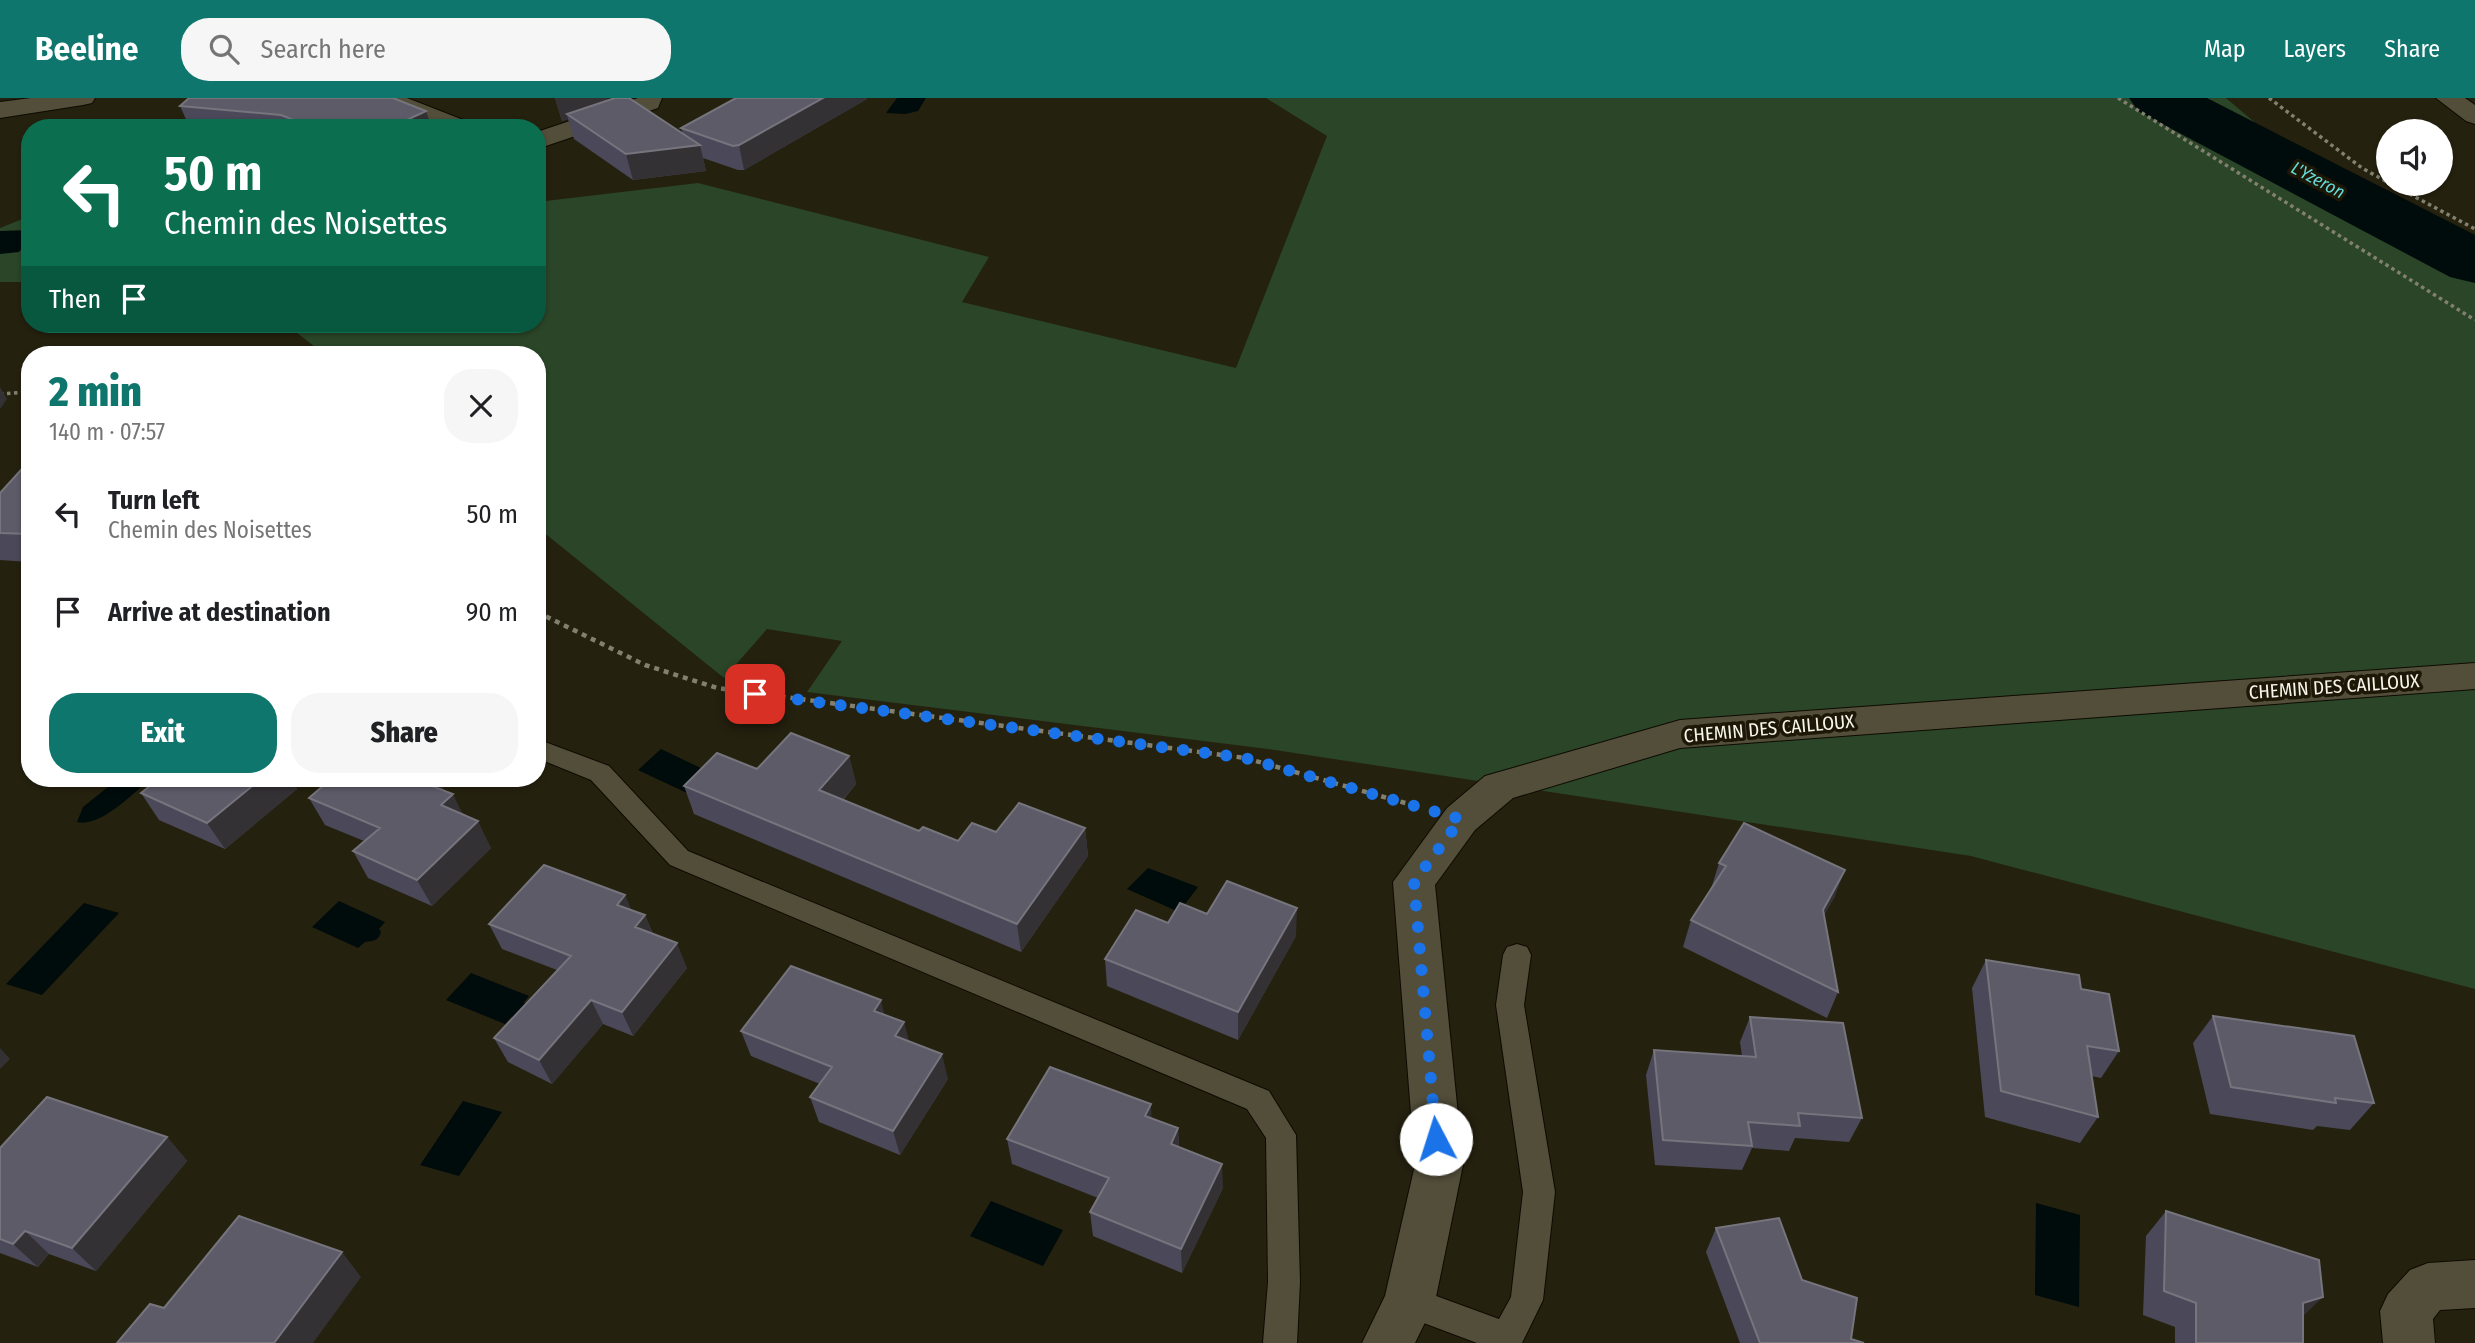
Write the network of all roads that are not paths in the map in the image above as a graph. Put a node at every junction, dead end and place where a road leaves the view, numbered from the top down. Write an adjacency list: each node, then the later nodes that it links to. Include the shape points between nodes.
1 (83, 98): 5 (street)
2 (385, 98): 7 (street)
3 (650, 98): 8 (street, via 649,103)
4 (2448, 98): 6 (street)
5 (0, 110)
6 (2475, 116)
7 (440, 119)
8 (546, 138)
9 (2475, 676): 13 (street, CHEMIN DES CAILLOUX, via 1681,734 1499,787 1461,819 1414,882 1439,1165)
10 (546, 752): 14 (lane, via 600,773 679,858 1258,1100 1281,1135 1284,1282)
11 (1517, 955): 13 (lane, via 1510,1005 1539,1192 1527,1300 1507,1338)
12 (2475, 1284): 16 (street, via 2428,1287 2406,1311)
13 (1409, 1302): 15 (street, CHEMIN DES CAILLOUX)
14 (1280, 1343)
15 (1388, 1343)
16 (2409, 1343)

